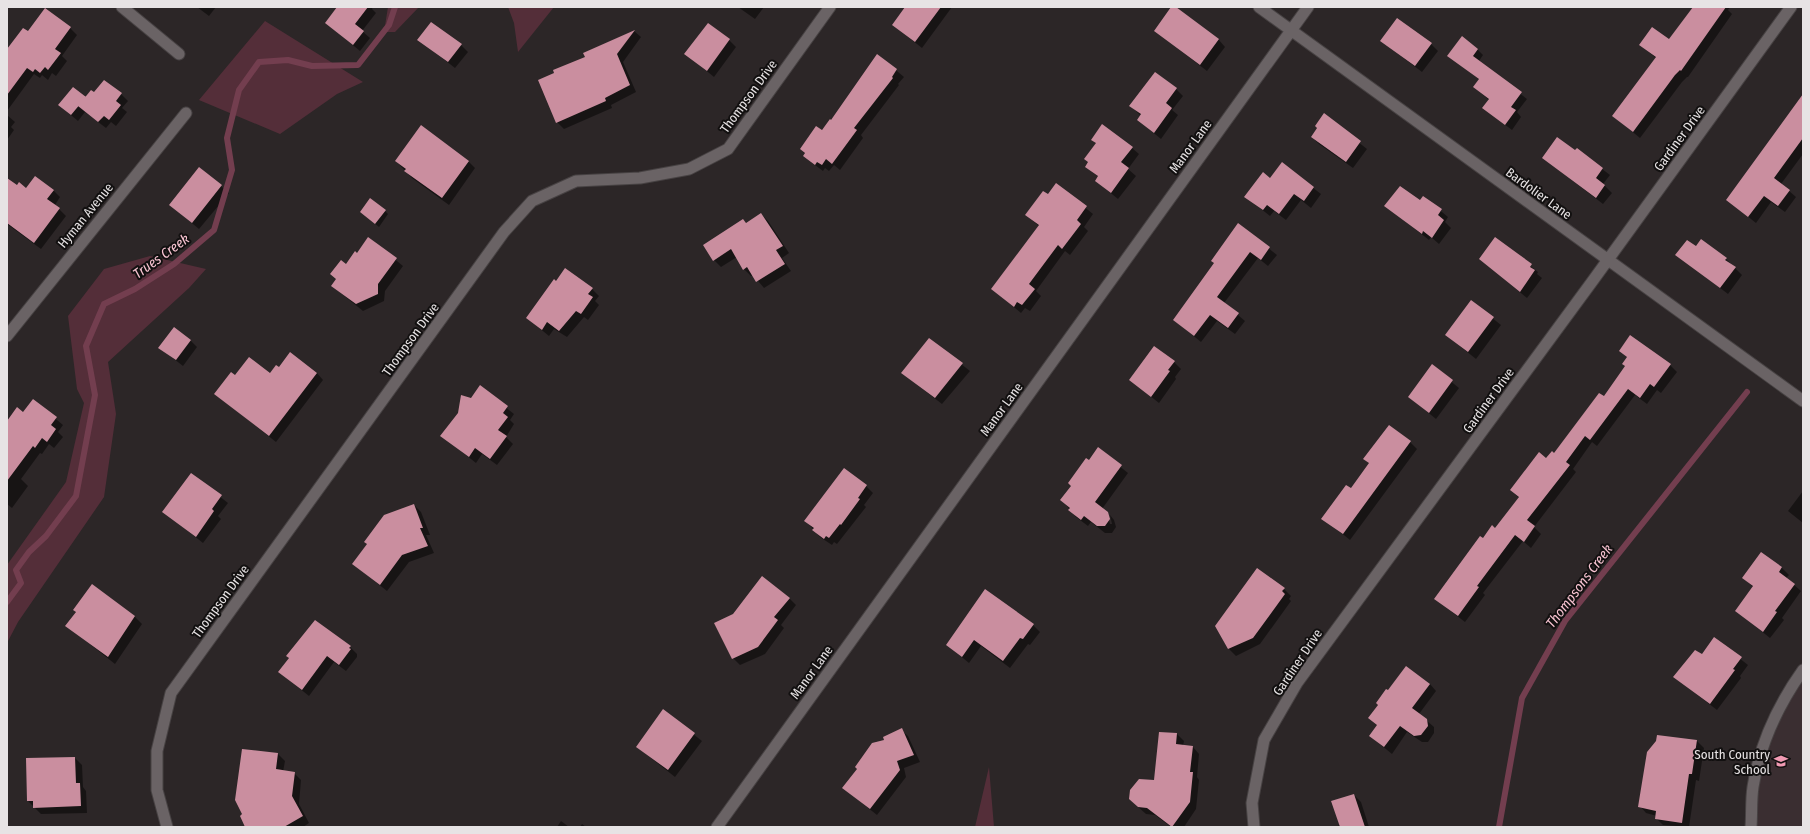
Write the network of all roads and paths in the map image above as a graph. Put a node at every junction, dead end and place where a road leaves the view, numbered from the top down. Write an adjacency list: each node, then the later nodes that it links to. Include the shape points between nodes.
1 (122, 7): 7 (street)
2 (830, 7): 13 (street, Thompson Drive, via 728,149 689,169 640,178 576,180 532,201 504,232 171,693 157,750 157,790)
3 (1259, 7): 6 (street, Bardolier Lane)
4 (1308, 7): 6 (street, Manor Lane)
5 (1792, 7): 9 (street, Gardiner Drive)
6 (1291, 30): 9 (street, Bardolier Lane); 14 (street, Manor Lane)
7 (179, 54)
8 (186, 113): 10 (street, Hyman Avenue)
9 (1608, 260): 11 (street, Bardolier Lane); 15 (street, Gardiner Drive, via 1297,683 1264,740 1252,803)
10 (7, 336)
11 (1803, 401)
12 (1803, 670): 16 (street, via 1787,693 1766,735 1753,788)
13 (167, 827)
14 (717, 827)
15 (1254, 827)
16 (1751, 827)

